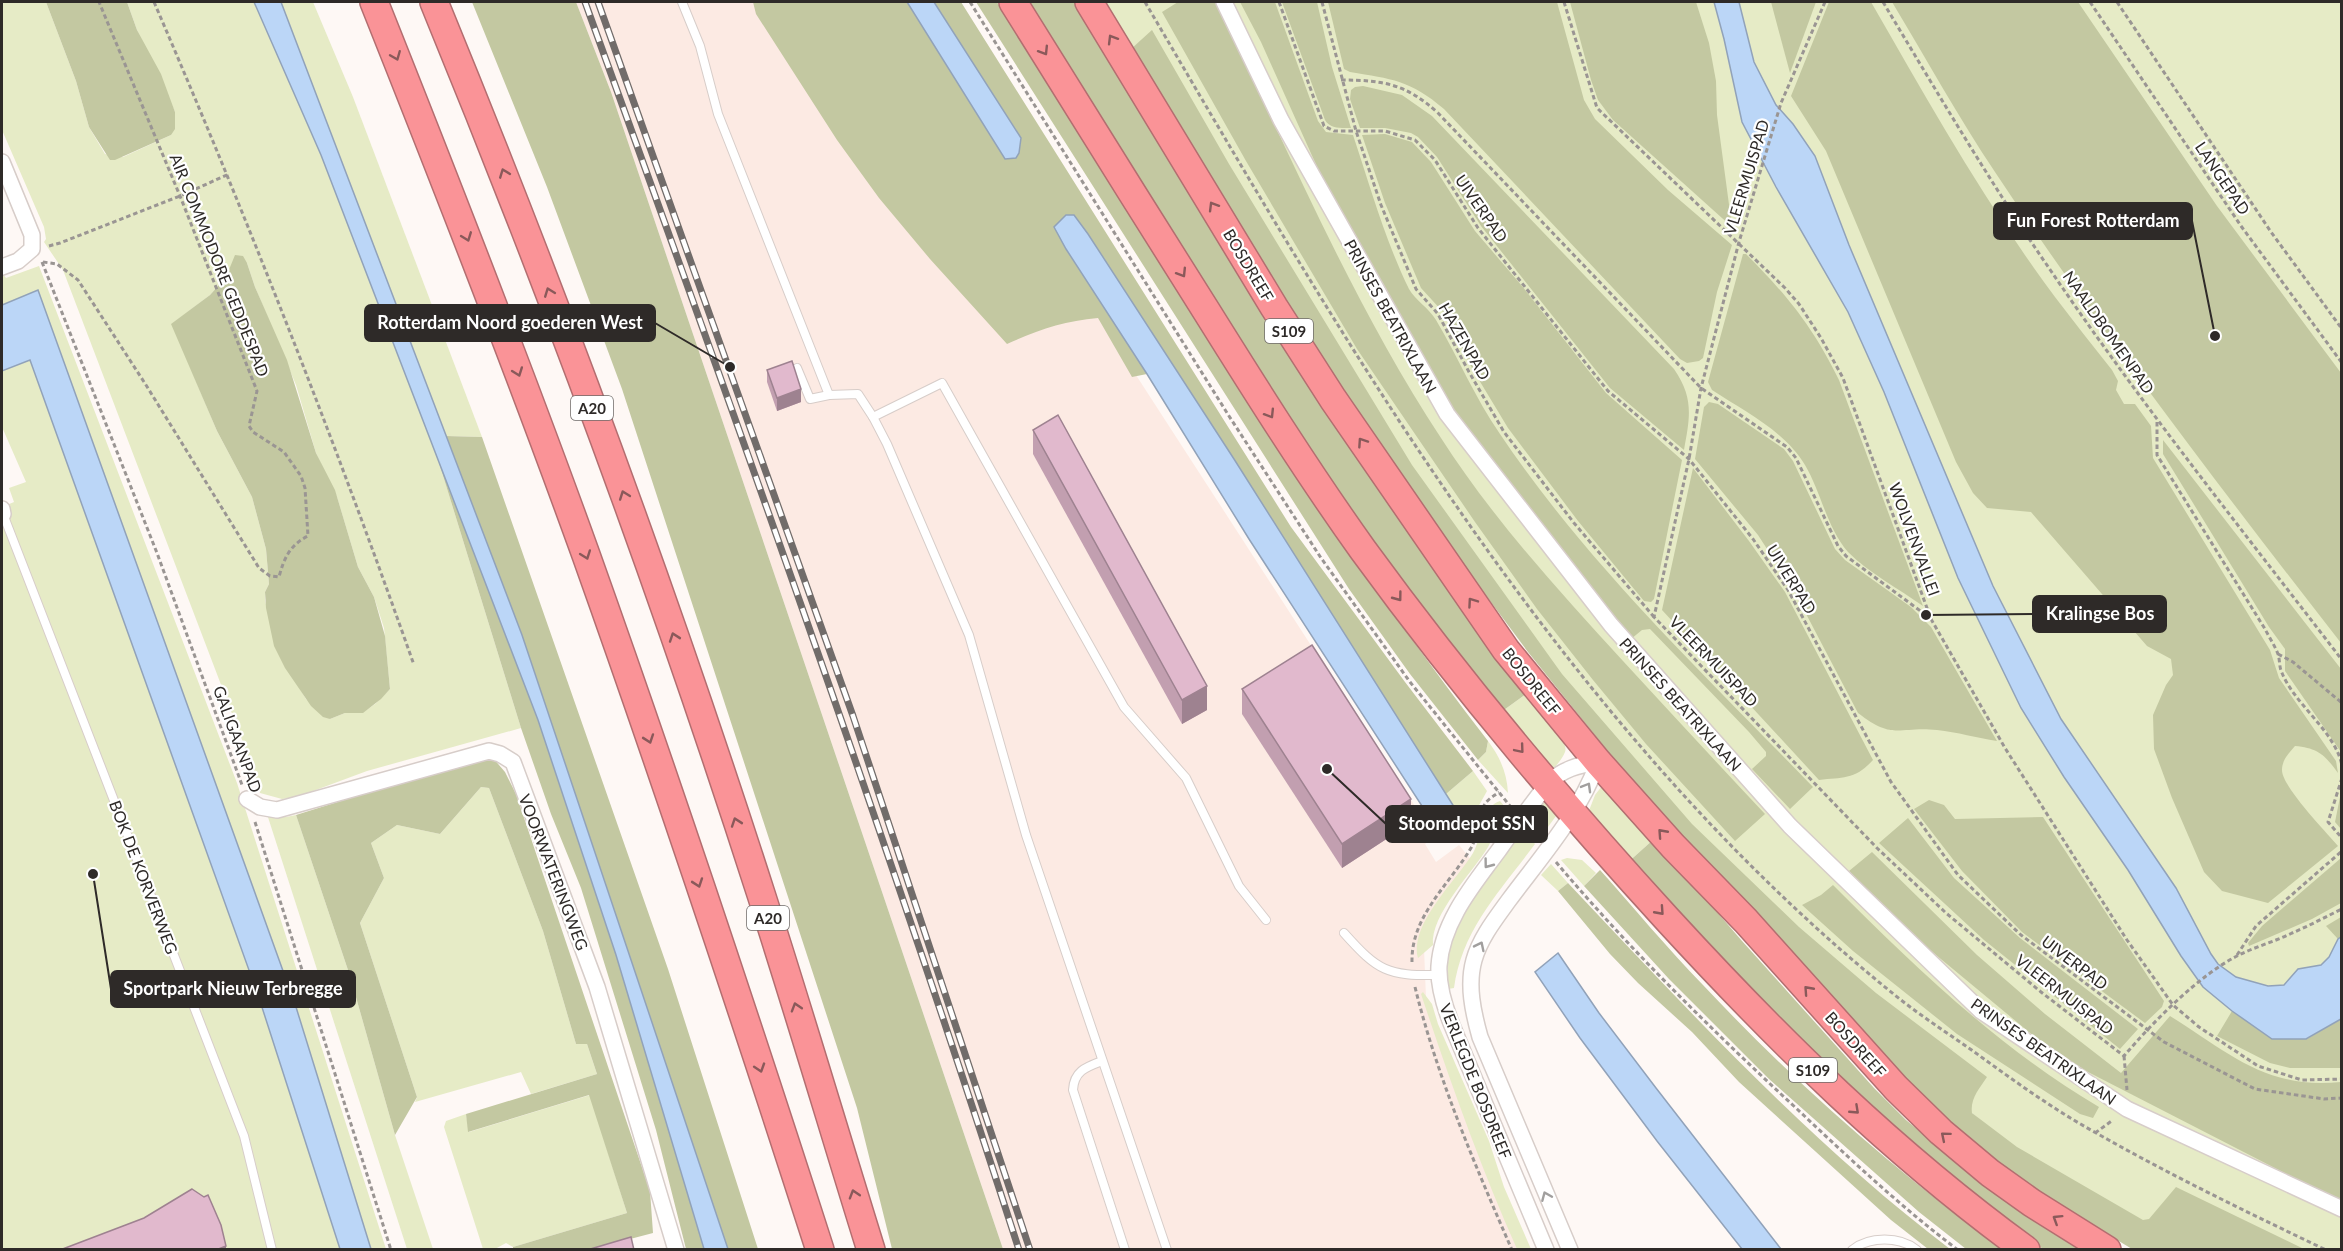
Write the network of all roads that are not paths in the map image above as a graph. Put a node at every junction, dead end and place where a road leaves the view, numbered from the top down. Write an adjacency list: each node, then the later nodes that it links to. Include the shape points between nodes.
1 (374, 2): 24 (highway, one-way to 24, via 586,555)
2 (434, 2): 25 (highway, A20, one-way to 2, via 760,892 658,590 529,238)
3 (682, 2): 10 (lane, via 718,114)
4 (1013, 2): 14 (highway, S109, one-way to 14, via 1275,422 1442,655)
5 (1089, 2): 13 (highway, BOSDREEF / S109, one-way to 5, via 1506,650 1333,399)
6 (1224, 2): 21 (street, PRINSES BEATRIXLAAN, via 1281,120 1447,414 1611,625 1790,826 1981,1011 2127,1109)
7 (2, 162): 8 (street, via 32,235 32,249 18,261)
8 (2, 267)
9 (797, 368): 10 (lane, via 810,399)
10 (829, 396): 11 (lane, via 858,394)
11 (873, 417): 17 (lane, via 942,383 1124,707 1186,778 1239,886); 20 (lane, via 969,635 1026,835)
12 (2, 511): 22 (lane, BOK DE KORVERWEG, via 244,1136)
13 (1598, 762): 14 (street, VERLEGDE BOSDREEF, via 1568,768); 16 (street, VERLEGDE BOSDREEF, one-way to 13, via 1591,783); 33 (highway, BOSDREEF / S109, one-way to 13, via 2032,1203 1941,1132 1896,1088)
14 (1548, 783): 16 (highway, S109); 19 (street, VERLEGDE BOSDREEF, one-way to 19, via 1457,909 1441,949)
15 (247, 799): 23 (street, VOORWATERINGWEG, via 260,807 277,810 489,751 513,762 597,987)
16 (1572, 812): 29 (street, VERLEGDE BOSDREEF, one-way to 16, via 1480,1036 1472,1003 1471,974 1477,951 1494,922); 32 (highway, S109, one-way to 32, via 1738,996 1803,1060 1906,1155)
17 (1266, 920)
18 (1344, 933): 19 (lane, via 1365,957 1387,972)
19 (1439, 975): 28 (street, VERLEGDE BOSDREEF, via 1451,1023)
20 (1102, 1061): 26 (lane, via 1079,1071 1073,1090); 27 (lane)
21 (2342, 1209)
22 (272, 1250)
23 (676, 1250)
24 (820, 1250)
25 (871, 1250)
26 (1125, 1250)
27 (1167, 1250)
28 (1546, 1250)
29 (1570, 1250)
30 (1852, 1250): 31 (lane, via 1860,1243 1886,1240 1910,1244)
31 (1917, 1250)
32 (2026, 1250)
33 (2107, 1250)

